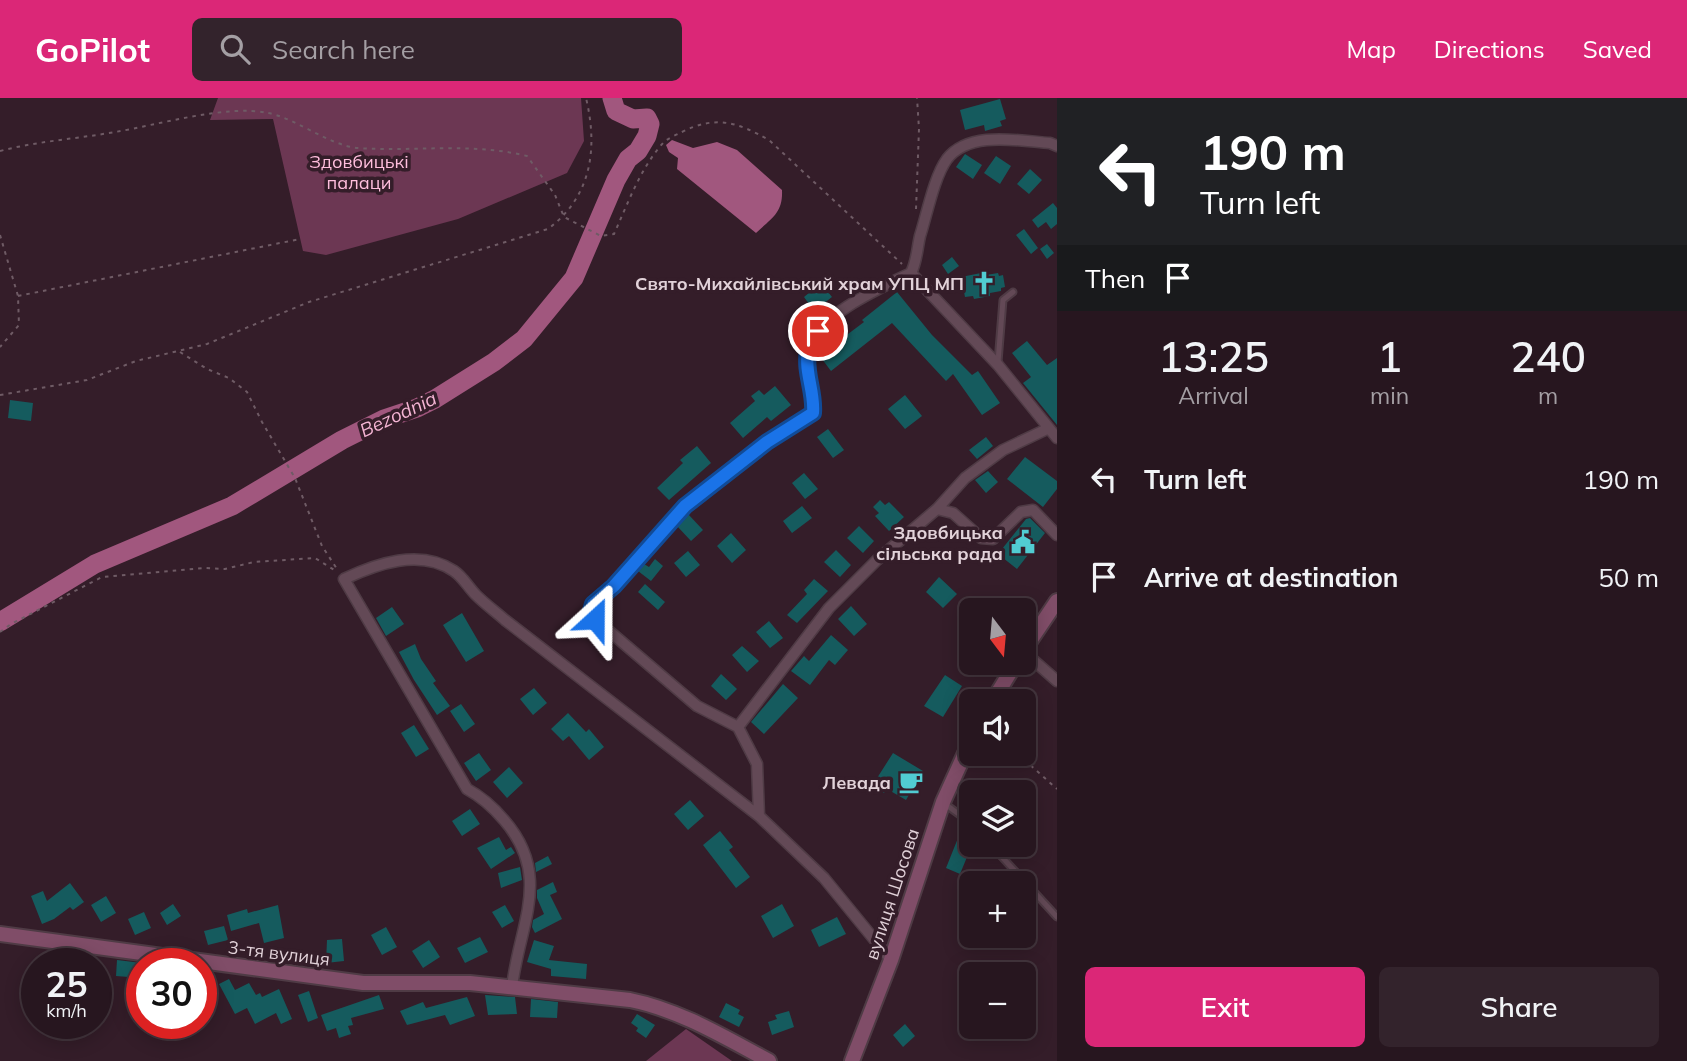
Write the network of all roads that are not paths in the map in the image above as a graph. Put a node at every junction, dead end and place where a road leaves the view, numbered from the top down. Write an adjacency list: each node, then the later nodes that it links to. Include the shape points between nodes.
1 (1057, 146): 2 (street, via 994,140 957,150 938,178)
2 (911, 273): 4 (street); 13 (street, via 856,300 818,331 808,349 813,413 767,442 685,506 593,604 595,619 697,706)
3 (1013, 292): 4 (lane, via 1003,300)
4 (998, 365): 5 (street)
5 (1048, 429): 6 (street); 7 (street, via 1003,450 965,478)
6 (1057, 438)
7 (937, 509): 8 (street, via 953,513 981,538 993,539 1021,512 1033,510); 13 (street, via 877,559 829,608)
8 (1057, 535)
9 (1057, 601): 10 (street)
10 (1036, 633)
11 (1036, 662): 12 (street)
12 (1057, 681)
13 (738, 726): 17 (street, via 757,764)
14 (959, 766): 15 (street, вулиця Шосова)
15 (943, 802): 16 (lane); 21 (street, вулиця Шосова)
16 (959, 812)
17 (759, 816): 21 (street, via 824,878); 22 (street, via 505,620 449,568 412,560 391,561 342,576 467,789 495,809 526,853 530,895)
18 (1002, 857): 19 (lane)
19 (1057, 917)
20 (0, 934): 22 (street, 3-тя вулиця, via 363,983)
21 (891, 960): 23 (street, вулиця Шосова)
22 (512, 987): 24 (street, 3-тя вулиця, via 652,1004 685,1016)
23 (852, 1060)
24 (769, 1061)

